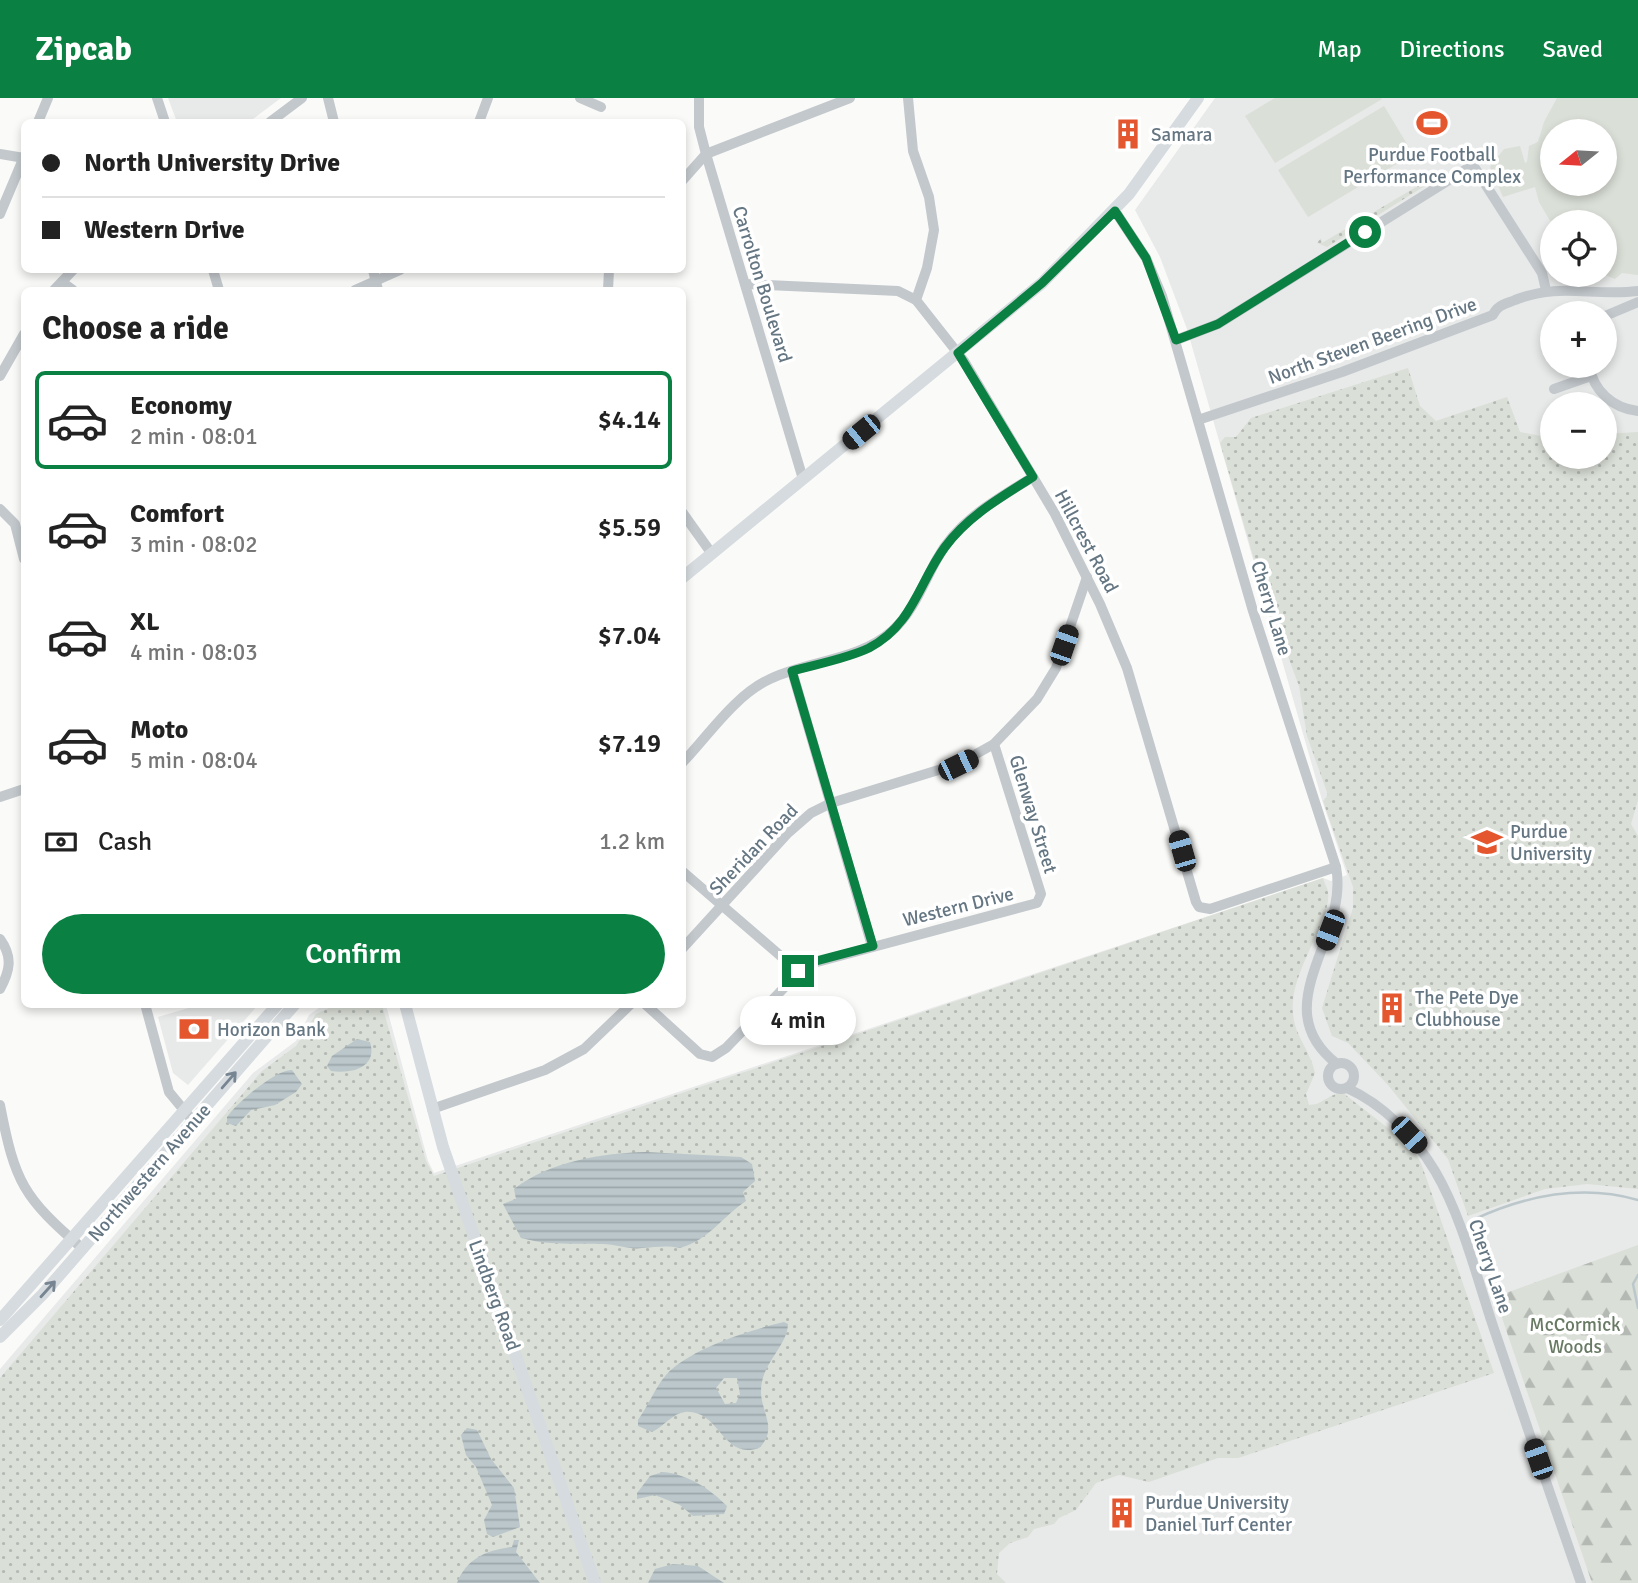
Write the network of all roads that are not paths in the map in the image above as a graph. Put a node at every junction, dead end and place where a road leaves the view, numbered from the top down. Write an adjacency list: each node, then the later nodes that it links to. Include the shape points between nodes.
1 (48, 98): 12 (street)
2 (157, 98): 13 (street)
3 (302, 98): 14 (street)
4 (328, 98): 15 (street)
5 (488, 98): 16 (street)
6 (580, 98): 11 (street)
7 (699, 98): 18 (street, Carrolton Boulevard, via 699,127)
8 (850, 98): 18 (street)
9 (908, 98): 33 (street, via 913,151 929,197 934,230)
10 (1198, 98): 22 (main road)
11 (601, 107)
12 (39, 119)
13 (164, 119)
14 (274, 119)
15 (333, 119)
16 (480, 119)
17 (0, 154): 19 (street)
18 (706, 154): 21 (street); 27 (street, Carrolton Boulevard)
19 (21, 158)
20 (21, 165): 23 (street)
21 (686, 176)
22 (1115, 211): 37 (street, Cherry Lane, via 1146,258); 38 (main road, via 1042,283)
23 (0, 214)
24 (70, 273): 26 (street)
25 (396, 273): 28 (street)
26 (62, 282): 29 (street); 30 (street)
27 (745, 284): 33 (street, via 898,291); 46 (street, Carrolton Boulevard)
28 (377, 286)
29 (57, 287)
30 (68, 287)
31 (1546, 290): 32 (street, North Steven Beering Drive); 37 (street, via 1542,273 1473,166 1218,324); 44 (street, North Steven Beering Drive, via 1498,307 1493,315 1443,336)
32 (1638, 291)
33 (916, 300): 38 (street, Hillcrest Road)
34 (1638, 302): 35 (street)
35 (1617, 311)
36 (21, 339): 39 (street)
37 (1176, 340): 44 (street, Cherry Lane)
38 (958, 353): 45 (street, Hillcrest Road); 46 (main road)
39 (0, 376)
40 (1576, 378): 42 (street)
41 (1593, 378): 43 (street, via 1611,402)
42 (1554, 389)
43 (1638, 411)
44 (1198, 421): 59 (street, Cherry Lane, via 1253,611)
45 (1033, 477): 52 (street, Hillcrest Road); 53 (street, via 963,527 937,559 915,602 887,635 868,648)
46 (803, 479): 50 (main road)
47 (0, 509): 49 (street)
48 (686, 518): 50 (street)
49 (20, 523)
50 (712, 554): 51 (main road)
51 (686, 575)
52 (1087, 577): 54 (street, Sheridan Road, via 1052,676); 59 (street, Hillcrest Road, via 1126,668 1199,908 1210,909)
53 (792, 671): 55 (street, via 751,691); 58 (street)
54 (994, 744): 58 (street, Sheridan Road, via 958,765); 61 (street, Glenway Street)
55 (686, 759)
56 (21, 790): 57 (street)
57 (0, 797)
58 (831, 803): 62 (street, Sheridan Road, via 801,821); 65 (street)
59 (1336, 867): 74 (street, Cherry Lane, via 1337,907 1309,988 1306,1020)
60 (686, 875): 62 (street)
61 (1041, 894): 65 (street, Western Drive, via 1033,905)
62 (723, 905): 64 (street, Sheridan Road); 66 (street)
63 (0, 939): 67 (street, via 10,962)
64 (686, 945)
65 (873, 946): 66 (street, Western Drive, via 816,961)
66 (798, 971): 73 (street, Western Drive, via 726,1048 712,1057 700,1054)
67 (0, 989)
68 (146, 1008): 78 (street, via 164,1079)
69 (275, 1008): 78 (main road, Northwestern Avenue)
70 (291, 1008): 78 (main road, Northwestern Avenue, one-way to 70)
71 (406, 1008): 77 (main road, Lindberg Road)
72 (627, 1008): 77 (street, via 593,1042 553,1067)
73 (649, 1008)
74 (1333, 1068): 75 (street, via 1349,1066 1354,1072); 75 (street, via 1332,1085 1339,1089)
75 (1350, 1084): 83 (street, Cherry Lane, via 1419,1147 1449,1201)
76 (0, 1105): 79 (street, via 15,1173 28,1195)
77 (432, 1109): 82 (main road, Lindberg Road)
78 (188, 1116): 79 (main road, Northwestern Avenue)
79 (80, 1242): 80 (main road, Northwestern Avenue); 81 (main road, Northwestern Avenue, one-way to 79)
80 (0, 1321)
81 (0, 1337)
82 (595, 1583)
83 (1581, 1583)

